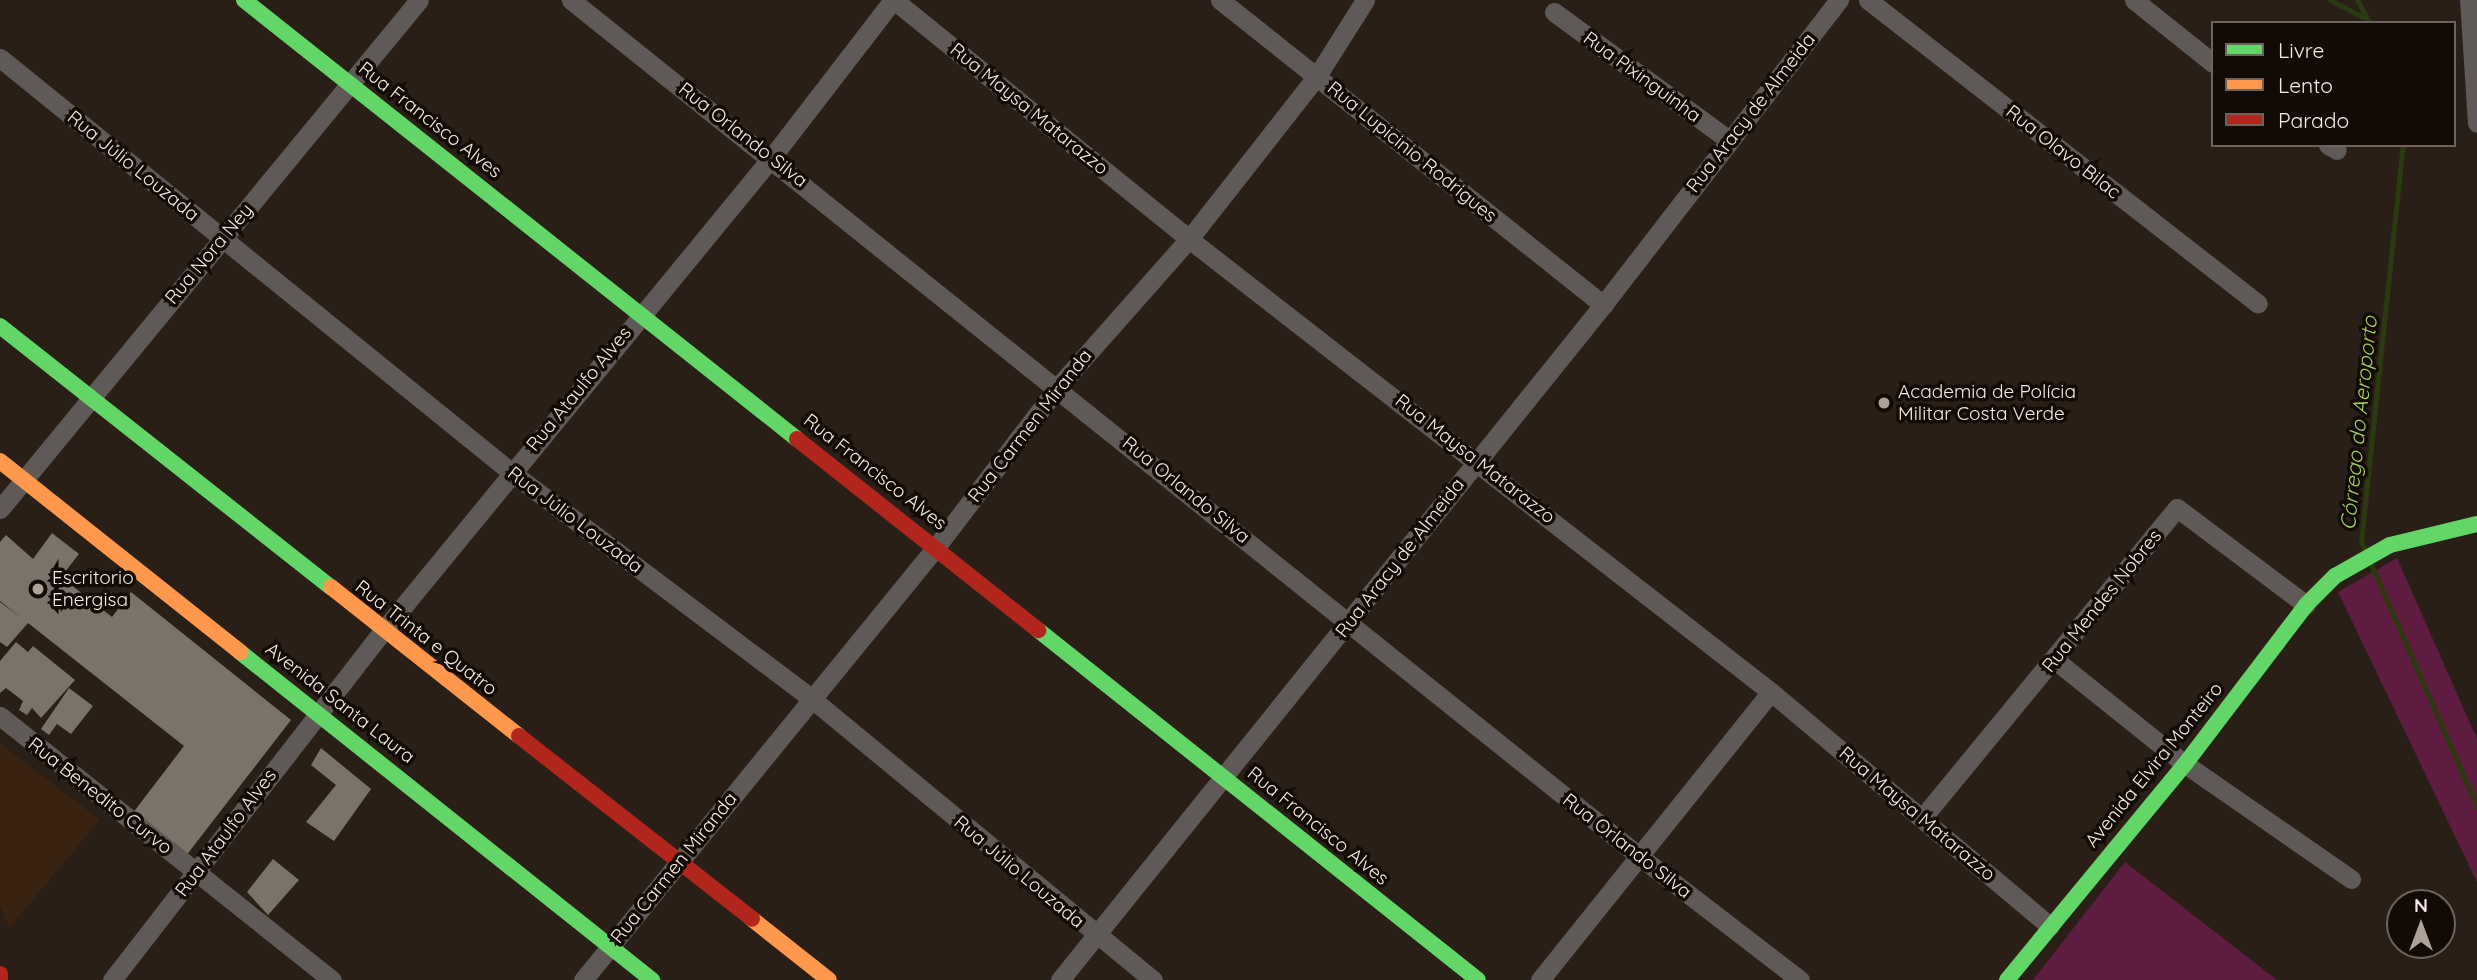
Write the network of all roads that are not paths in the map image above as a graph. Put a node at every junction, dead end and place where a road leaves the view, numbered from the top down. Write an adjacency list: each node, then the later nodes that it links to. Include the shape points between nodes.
1 (244, 0): 15 (street, Rua Francisco Alves)
2 (419, 0): 15 (street, Rua Nora Ney)
3 (571, 0): 18 (street, Rua Orlando Silva)
4 (894, 0): 18 (street, Rua Ataulfo Alves); 20 (street, Rua Maysa Matarazzo)
5 (1220, 0): 14 (street, Rua Lupicinio Rodrigues)
6 (1365, 0): 14 (street, Rua Carmen Miranda)
7 (1839, 0): 17 (street, Rua Aracy de Almeida)
8 (1868, 0): 21 (street, Rua Olavo Bilac)
9 (2134, 0): 13 (street)
10 (2469, 0): 16 (street)
11 (1554, 12): 17 (street, Rua Pixinguinha)
12 (0, 58): 19 (street, Rua Júlio Louzada)
13 (2211, 61)
14 (1317, 76): 20 (street, Rua Carmen Miranda); 22 (street, Rua Lupicinio Rodrigues)
15 (351, 83): 19 (street, Rua Nora Ney); 23 (street, Rua Francisco Alves)
16 (2477, 123)
17 (1730, 141): 22 (street, Rua Aracy de Almeida)
18 (772, 157): 23 (street, Rua Ataulfo Alves); 25 (street, Rua Orlando Silva)
19 (223, 238): 26 (street, Rua Nora Ney); 29 (street, Rua Júlio Louzada)
20 (1189, 239): 25 (street, Rua Carmen Miranda); 27 (street, Rua Maysa Matarazzo)
21 (2258, 304)
22 (1603, 305): 27 (street, Rua Aracy de Almeida)
23 (641, 314): 29 (street, Rua Ataulfo Alves); 33 (street, Rua Francisco Alves)
24 (0, 326): 26 (street, Rua Trinta e Quatro)
25 (1056, 388): 33 (street, Rua Carmen Miranda); 35 (street, Rua Orlando Silva)
26 (89, 398): 30 (street, Rua Nora Ney); 36 (street, Rua Trinta e Quatro)
27 (1477, 460): 35 (street, Rua Aracy de Almeida); 38 (street, Rua Maysa Matarazzo)
28 (0, 461): 30 (street, Avenida Santa Laura)
29 (511, 472): 36 (street, Rua Ataulfo Alves); 39 (street, Rua Júlio Louzada)
30 (23, 480): 31 (street, Rua Nora Ney); 40 (street, Avenida Santa Laura)
31 (0, 509)
32 (2477, 524): 34 (street, Avenida Elvira Monteiro, via 2390,545 2335,576)
33 (936, 547): 39 (street, Rua Carmen Miranda); 43 (street, Rua Francisco Alves)
34 (2306, 605): 37 (street, Rua Mendes Nobres, via 2177,508); 42 (street, Avenida Elvira Monteiro)
35 (1350, 621): 43 (street, Rua Aracy de Almeida); 45 (street, Rua Orlando Silva)
36 (383, 631): 40 (street, Rua Ataulfo Alves); 46 (street, Rua Trinta e Quatro)
37 (2055, 660): 42 (street); 44 (street, Rua Mendes Nobres)
38 (1771, 692): 44 (street, Rua Maysa Matarazzo); 45 (street)
39 (812, 699): 46 (street, Rua Carmen Miranda); 50 (street, Rua Júlio Louzada)
40 (318, 712): 47 (street, Rua Ataulfo Alves); 51 (street, Avenida Santa Laura)
41 (0, 716): 47 (street, Rua Benedito Curvo)
42 (2185, 764): 48 (street); 49 (street, Avenida Elvira Monteiro)
43 (1225, 779): 50 (street, Rua Aracy de Almeida); 59 (street, Rua Francisco Alves)
44 (1923, 817): 49 (street, Rua Maysa Matarazzo)
45 (1639, 856): 60 (street); 61 (street, Rua Orlando Silva)
46 (678, 864): 51 (street, Rua Carmen Miranda); 56 (street, Rua Trinta e Quatro)
47 (196, 872): 52 (street, Rua Ataulfo Alves); 53 (street, Rua Benedito Curvo)
48 (2351, 879)
49 (2050, 926): 62 (street, Avenida Elvira Monteiro)
50 (1096, 937): 57 (street, Rua Aracy de Almeida); 58 (street, Rua Júlio Louzada)
51 (610, 946): 54 (street, Rua Carmen Miranda); 55 (street, Avenida Santa Laura)
52 (113, 980)
53 (332, 980)
54 (583, 980)
55 (652, 980)
56 (828, 980)
57 (1060, 980)
58 (1153, 980)
59 (1478, 980)
60 (1540, 980)
61 (1800, 980)
62 (2007, 980)

